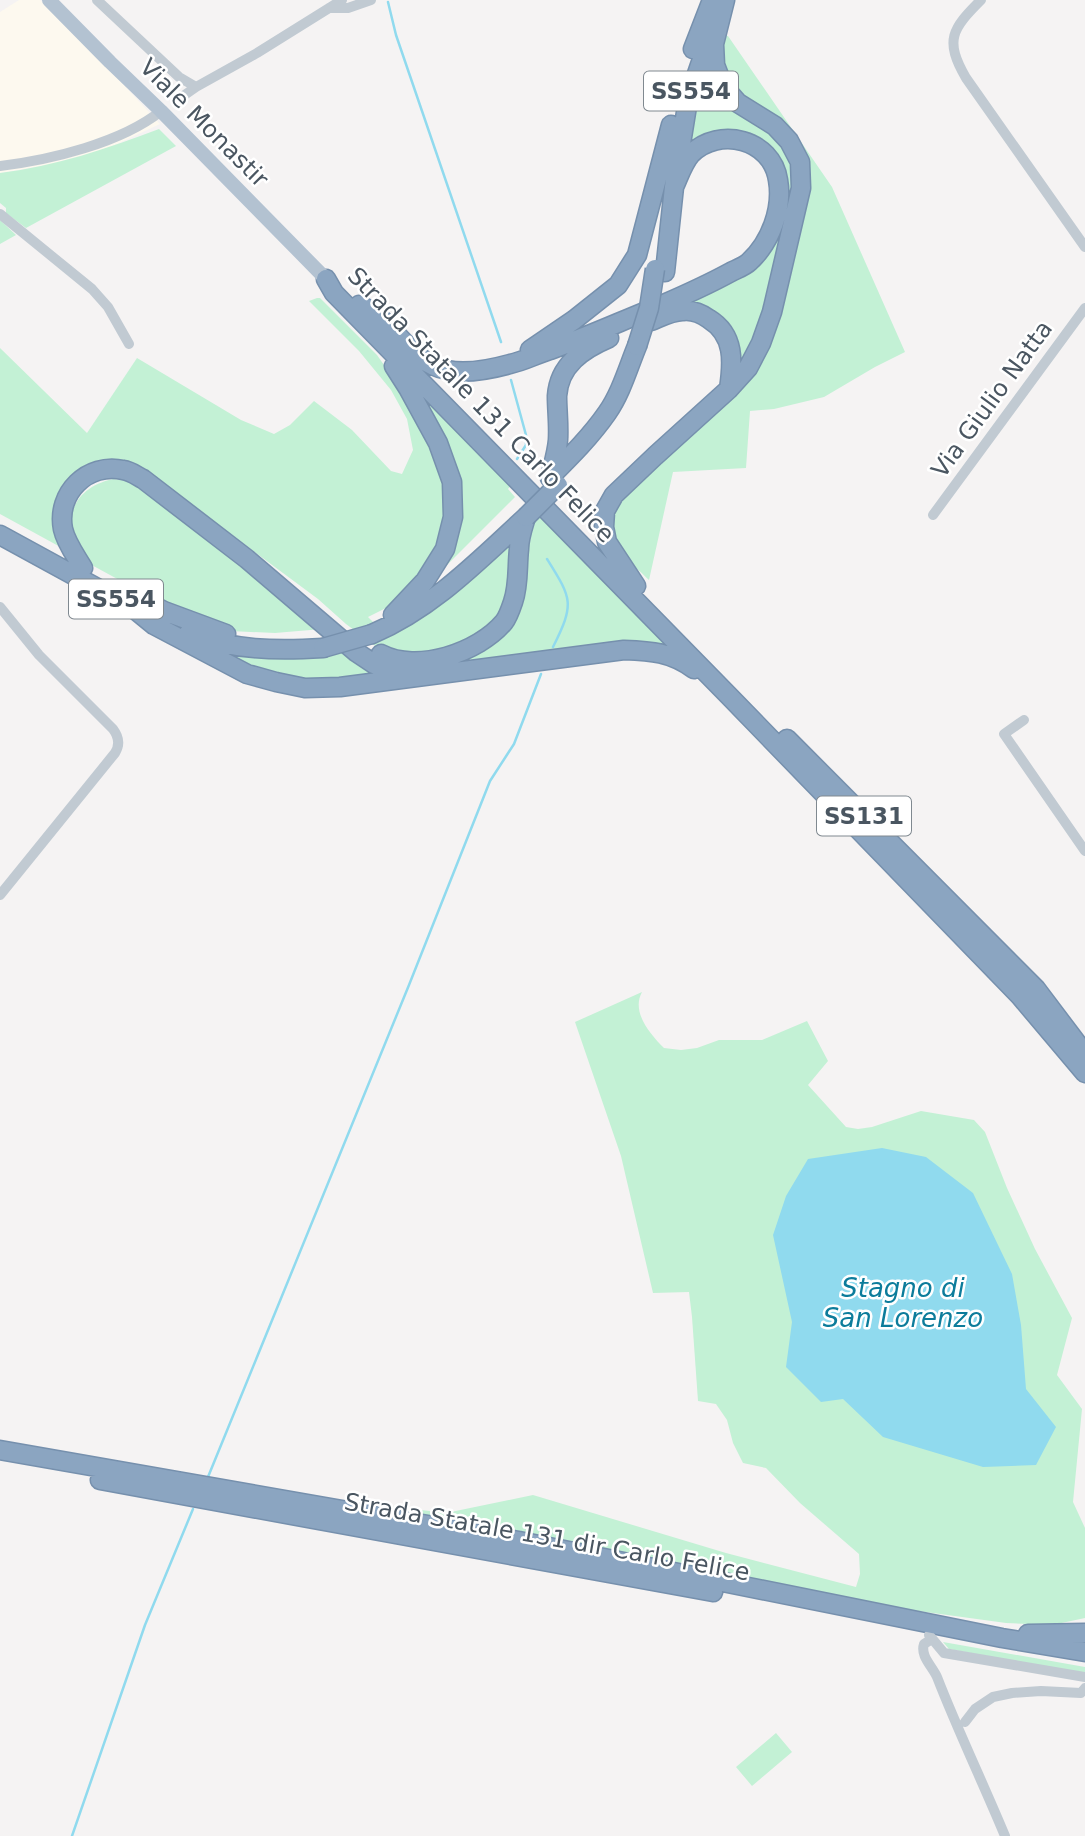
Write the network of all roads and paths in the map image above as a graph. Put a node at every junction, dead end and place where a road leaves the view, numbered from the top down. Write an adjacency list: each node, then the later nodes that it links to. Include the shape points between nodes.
1 (97, 0): 9 (street)
2 (342, 0): 8 (street)
3 (371, 0): 8 (street, via 348,8)
4 (712, 0): 12 (highway, SS554)
5 (725, 0): 14 (highway, SS554, via 688,100); 23 (highway, via 715,44 715,65 723,86 789,141 800,162 801,188 769,323 748,368)
6 (981, 0): 16 (street, via 957,28 955,60)
7 (56, 2): 11 (main road, Viale Monastir)
8 (329, 8): 9 (street)
9 (196, 88): 10 (street)
10 (176, 101)
11 (161, 111): 13 (street, via 99,144); 18 (main road, Viale Monastir)
12 (671, 125): 17 (highway, SS554); 22 (highway, via 637,255 618,285)
13 (0, 166)
14 (674, 187): 17 (highway, SS554); 22 (highway, via 691,155 717,138 745,141 763,151 777,172 778,210 768,236 749,263 708,285)
15 (1, 216): 21 (street, via 92,289)
16 (1085, 247)
17 (660, 271): 24 (highway, SS554, bridge, via 642,346 609,411)
18 (326, 279): 20 (highway, Strada Statale 131 Carlo Felice / SS131, via 334,293)
19 (1085, 307): 26 (street, Via Giulio Natta)
20 (355, 308): 22 (highway, via 371,310 416,355 446,370); 31 (highway, Strada Statale 131 Carlo Felice / SS131); 34 (highway, via 356,324 387,356 408,388 438,443 452,482 453,517 445,548 425,581); 38 (highway, Strada Statale 131 Carlo Felice / SS131)
21 (129, 344)
22 (510, 365)
23 (729, 389): 24 (highway, via 731,349 726,335 700,314 666,315 596,343 573,358 559,380 558,441); 31 (highway, via 614,495 605,511 607,542)
24 (550, 483): 25 (highway, SS554, bridge)
25 (521, 515): 29 (highway, via 514,600 505,621 483,640 458,652 414,663 384,656); 34 (highway, SS554, via 428,595); 35 (highway, SS554, via 463,575 427,604 389,626)
26 (933, 515)
27 (0, 524): 30 (highway, SS554)
28 (0, 536): 33 (highway, SS554)
29 (247, 559): 30 (highway, via 143,480 113,468 81,479 64,506 63,529); 37 (highway, via 356,652)
30 (83, 568): 36 (highway, SS554, via 164,611 220,633)
31 (636, 586): 42 (highway, Strada Statale 131 Carlo Felice / SS131, via 1036,989)
32 (0, 607): 41 (street, via 39,655 113,729 119,746)
33 (132, 607): 36 (highway, SS554, via 188,634 238,647 284,650); 37 (highway, via 154,625 212,656 247,674 276,682 305,688 340,687)
34 (393, 615): 35 (highway, SS554)
35 (367, 630): 36 (highway, SS554, bridge, via 342,644)
36 (319, 642)
37 (413, 678): 38 (highway, via 624,650 664,653 684,662 723,697)
38 (731, 698): 43 (highway, Strada Statale 131 Carlo Felice / SS131, via 1020,996)
39 (1024, 720): 40 (street, via 1004,734)
40 (1085, 850)
41 (0, 895)
42 (1085, 1054)
43 (1085, 1073)
44 (0, 1450): 46 (highway, Strada Statale 131 dir Carlo Felice, via 519,1541)
45 (0, 1462): 48 (highway, Strada Statale 131 dir Carlo Felice)
46 (948, 1626): 47 (highway, via 1027,1634); 49 (highway)
47 (1085, 1633)
48 (928, 1635): 50 (highway, Strada Statale 131 dir Carlo Felice); 51 (street, via 944,1653); 54 (street, via 924,1655)
49 (1085, 1652)
50 (1085, 1660)
51 (1085, 1678)
52 (1085, 1688): 53 (street, via 1081,1693 1041,1691 993,1697)
53 (965, 1722)
54 (1005, 1836)

